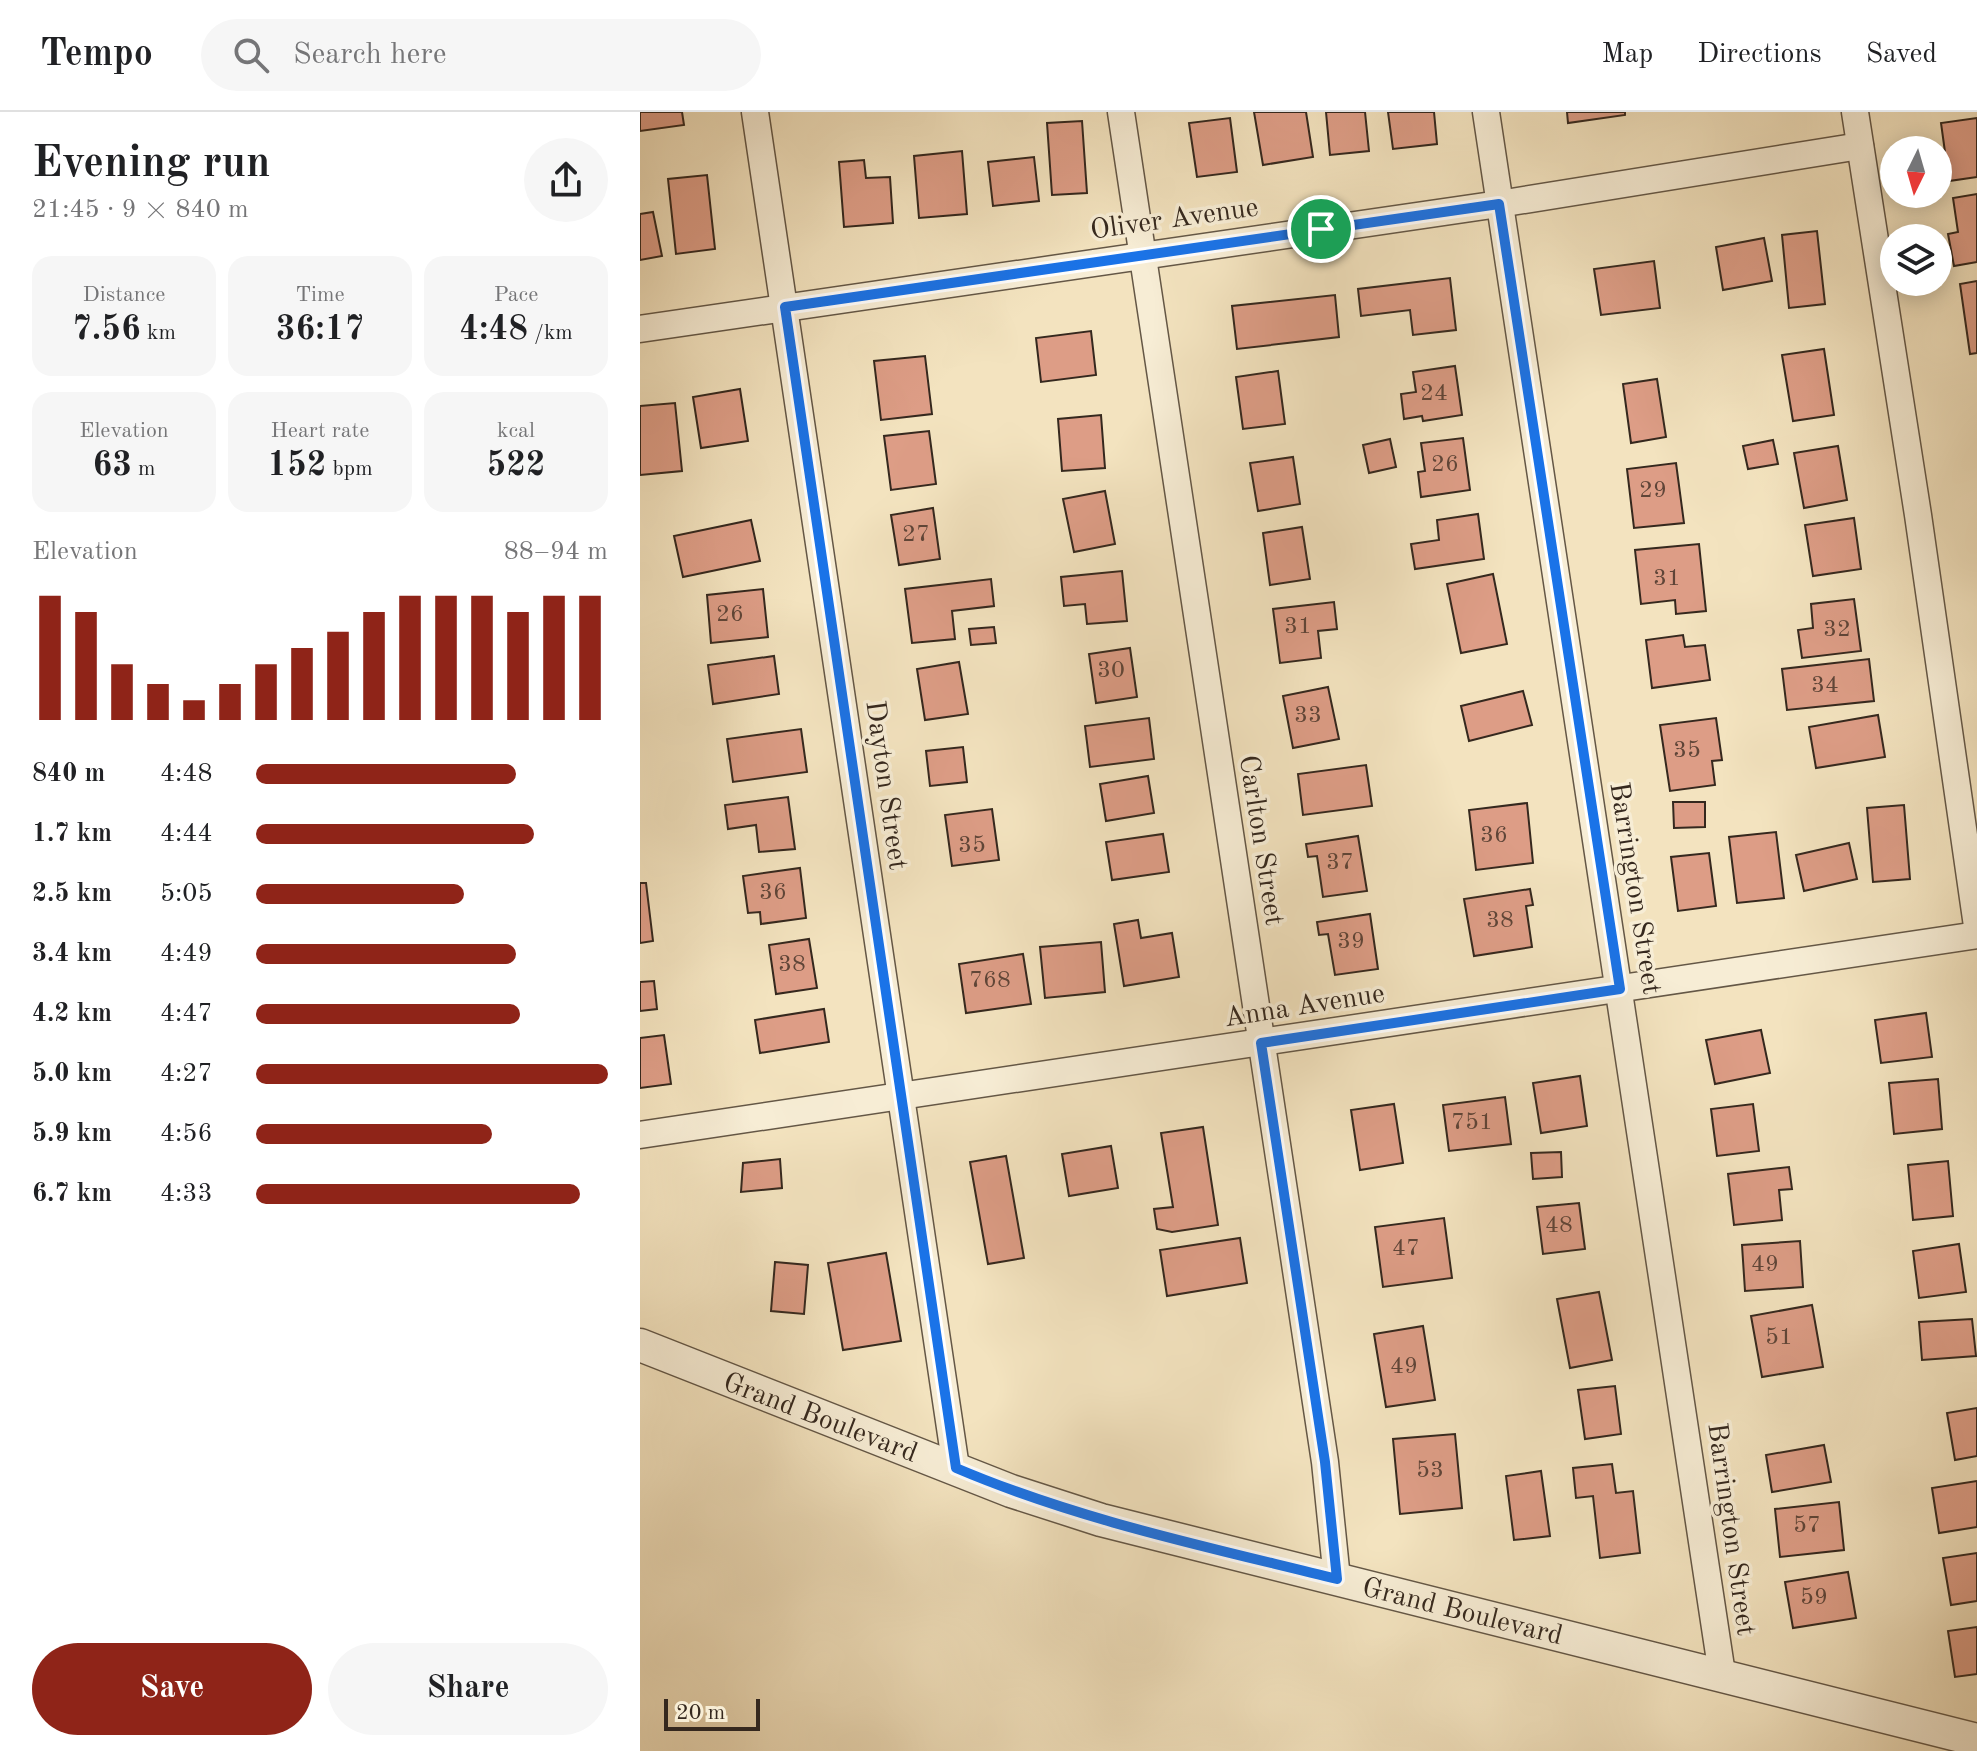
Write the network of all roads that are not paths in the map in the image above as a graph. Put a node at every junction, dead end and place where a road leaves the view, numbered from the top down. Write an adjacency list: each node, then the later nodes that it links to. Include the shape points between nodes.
1 (755, 112): 8 (street, Dayton Street)
2 (1121, 112): 7 (street, Carlton Street)
3 (1486, 112): 6 (street, Barrington Street)
4 (1855, 112): 5 (street)
5 (1860, 146): 6 (street, Oliver Avenue); 10 (street)
6 (1499, 204): 7 (street, Oliver Avenue); 12 (street, Barrington Street)
7 (1143, 254): 8 (street, Oliver Avenue); 13 (street, Carlton Street)
8 (785, 307): 9 (street, Oliver Avenue); 14 (street, Dayton Street)
9 (640, 329)
10 (1977, 926)
11 (1977, 935): 12 (street, Anna Avenue)
12 (1620, 989): 13 (street, Anna Avenue); 19 (street, Barrington Street)
13 (1261, 1043): 14 (street, Anna Avenue); 18 (street, Carlton Street, via 1325,1462)
14 (902, 1096): 15 (street, Anna Avenue); 17 (street, Dayton Street)
15 (640, 1135)
16 (640, 1345): 17 (street, Grand Boulevard)
17 (956, 1468): 18 (street, Grand Boulevard, via 1101,1520)
18 (1337, 1579): 19 (street, Grand Boulevard)
19 (1722, 1674): 20 (street, Grand Boulevard)
20 (1977, 1740)

